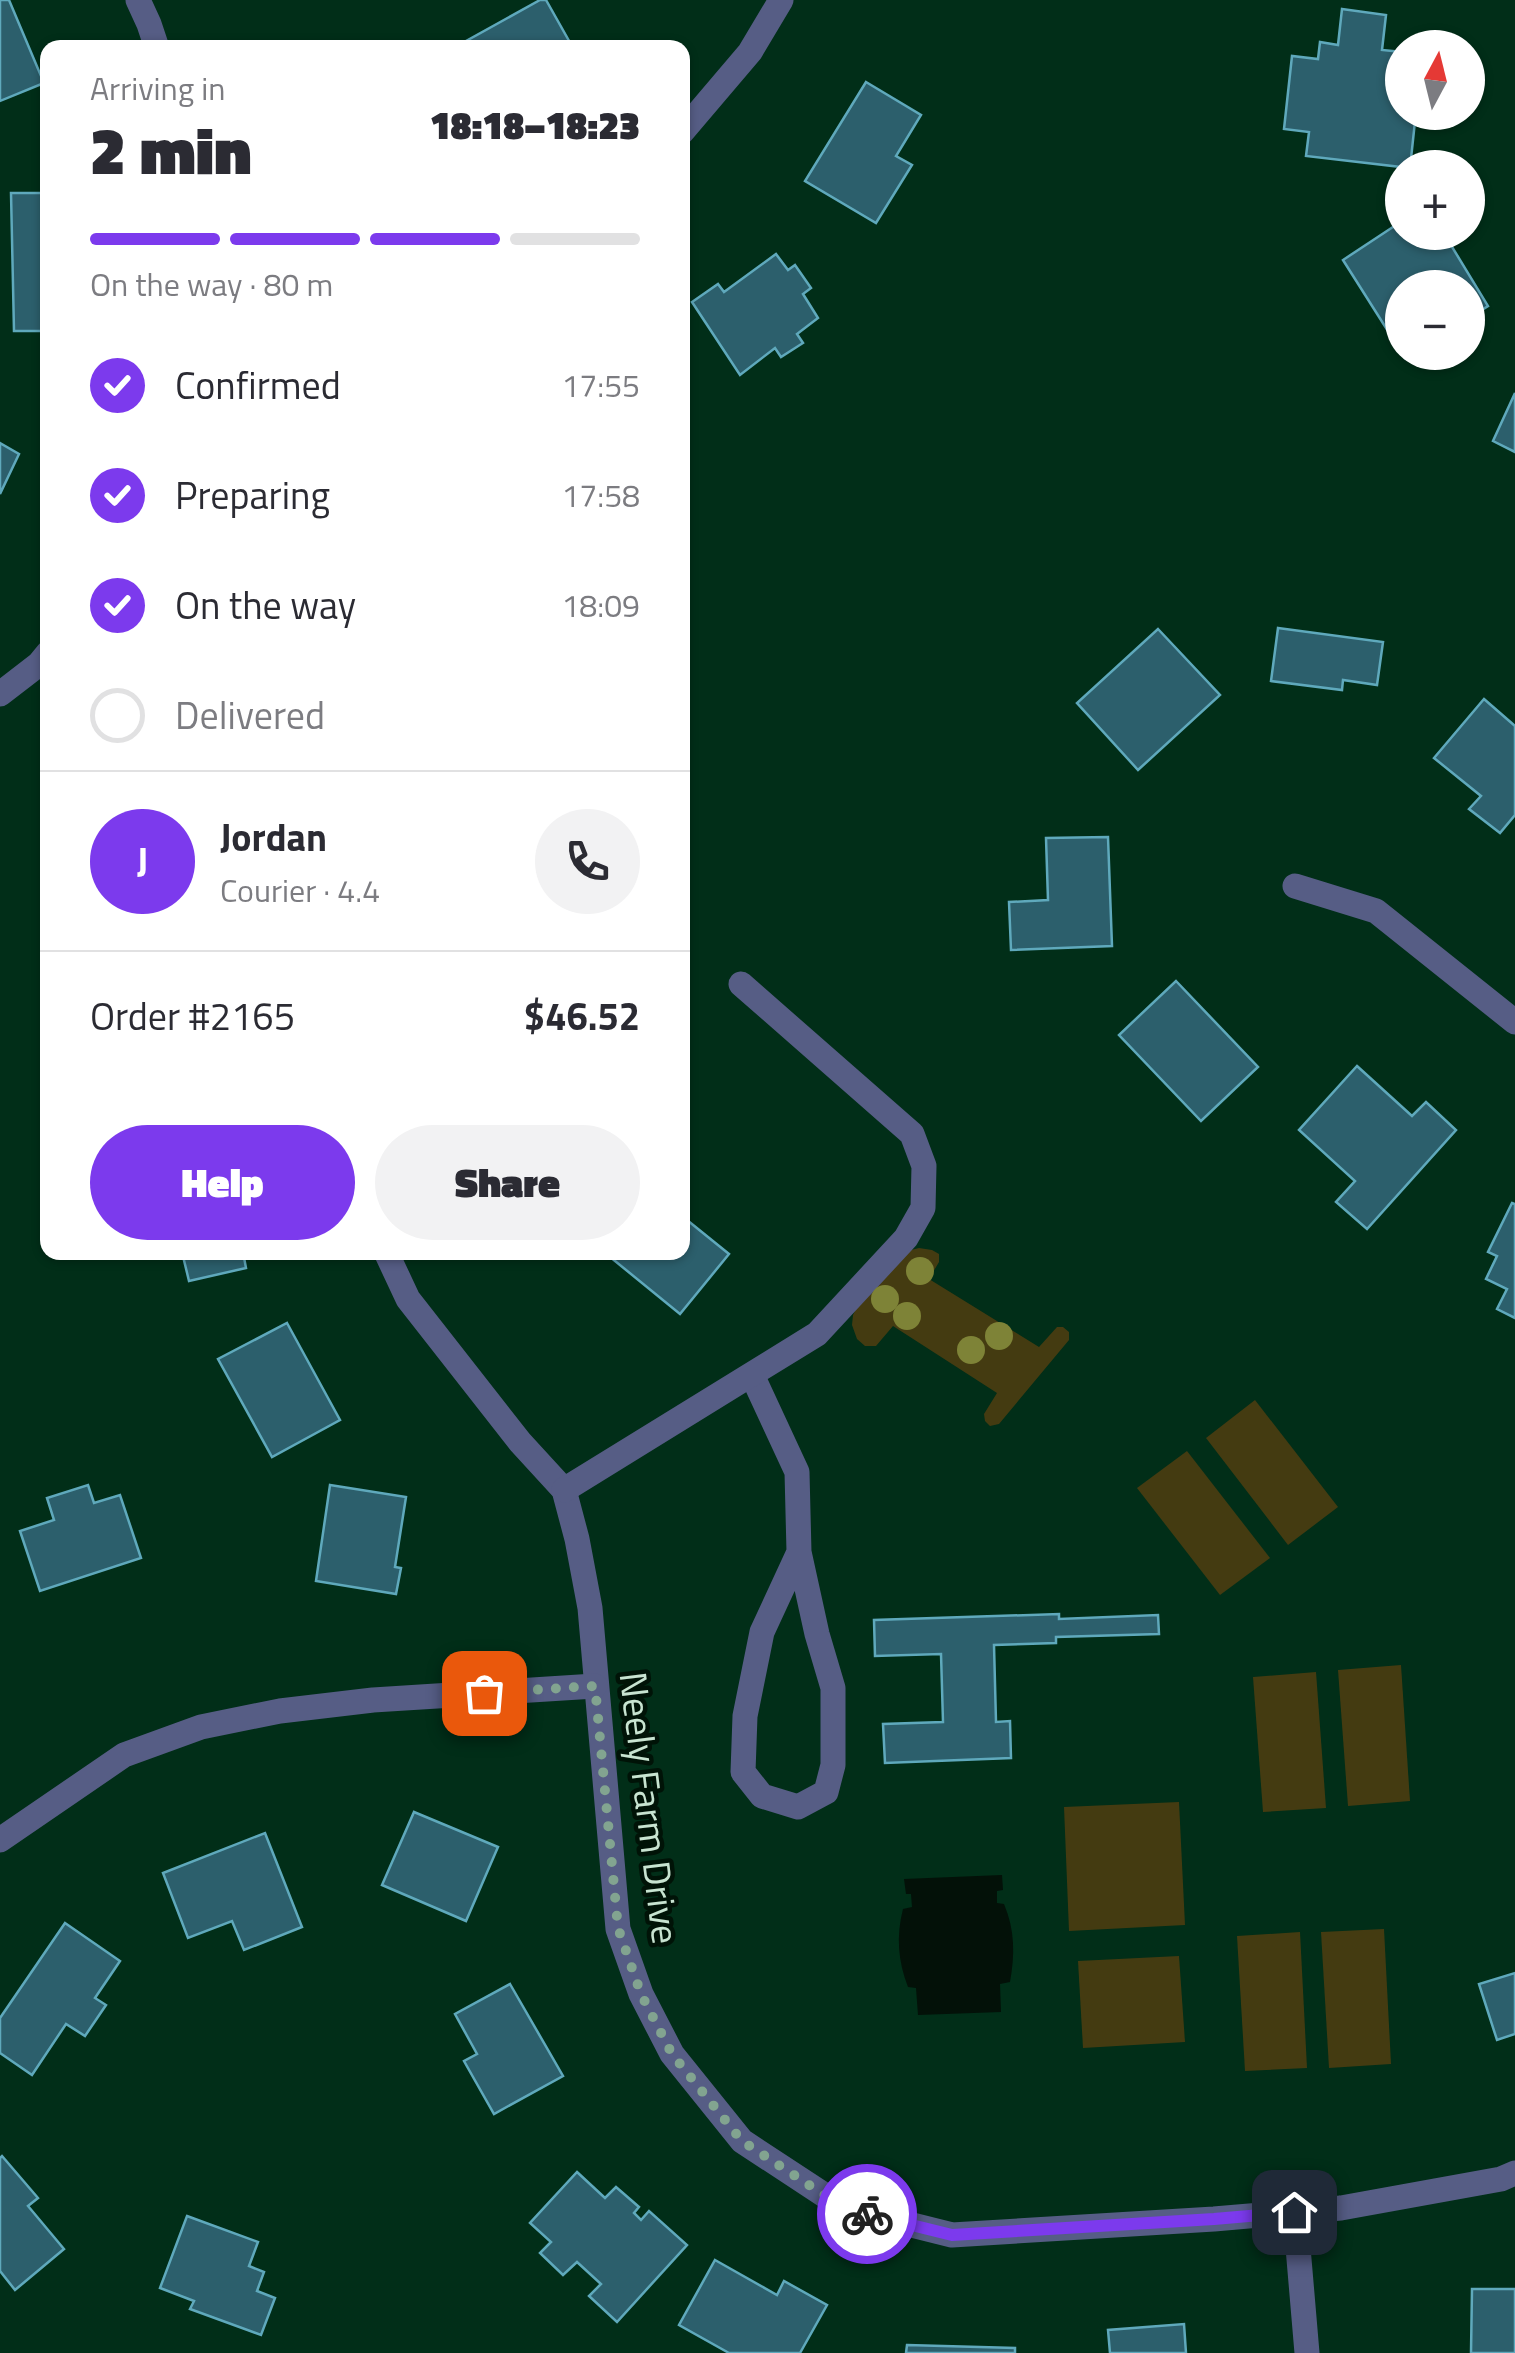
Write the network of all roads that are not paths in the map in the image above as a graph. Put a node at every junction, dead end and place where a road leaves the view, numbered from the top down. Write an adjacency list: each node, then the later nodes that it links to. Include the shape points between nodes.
1 (138, 0): 3 (street)
2 (781, 0): 4 (street, via 750,52)
3 (155, 40)
4 (690, 123)
5 (40, 666): 6 (street)
6 (0, 694)
7 (1295, 886): 9 (street, via 1376,911)
8 (741, 984): 11 (street, via 912,1134 924,1166 923,1208 906,1238 817,1334)
9 (1515, 1022)
10 (390, 1260): 12 (street, Neely Farm Drive, via 408,1300)
11 (752, 1375): 12 (street); 13 (street, via 798,1472)
12 (564, 1490): 14 (street, Neely Farm Drive, via 590,1608)
13 (799, 1552): 13 (street, via 762,1632 745,1716 743,1772 762,1796 798,1807 826,1792 833,1707)
14 (595, 1686): 15 (street, via 373,1700 201,1727 124,1755); 17 (street, Neely Farm Drive, via 618,1928 672,2054 742,2141 844,2208 952,2235)
15 (0, 1840)
16 (1515, 2173): 17 (street, Neely Farm Drive)
17 (1294, 2212): 18 (street)
18 (1308, 2353)

